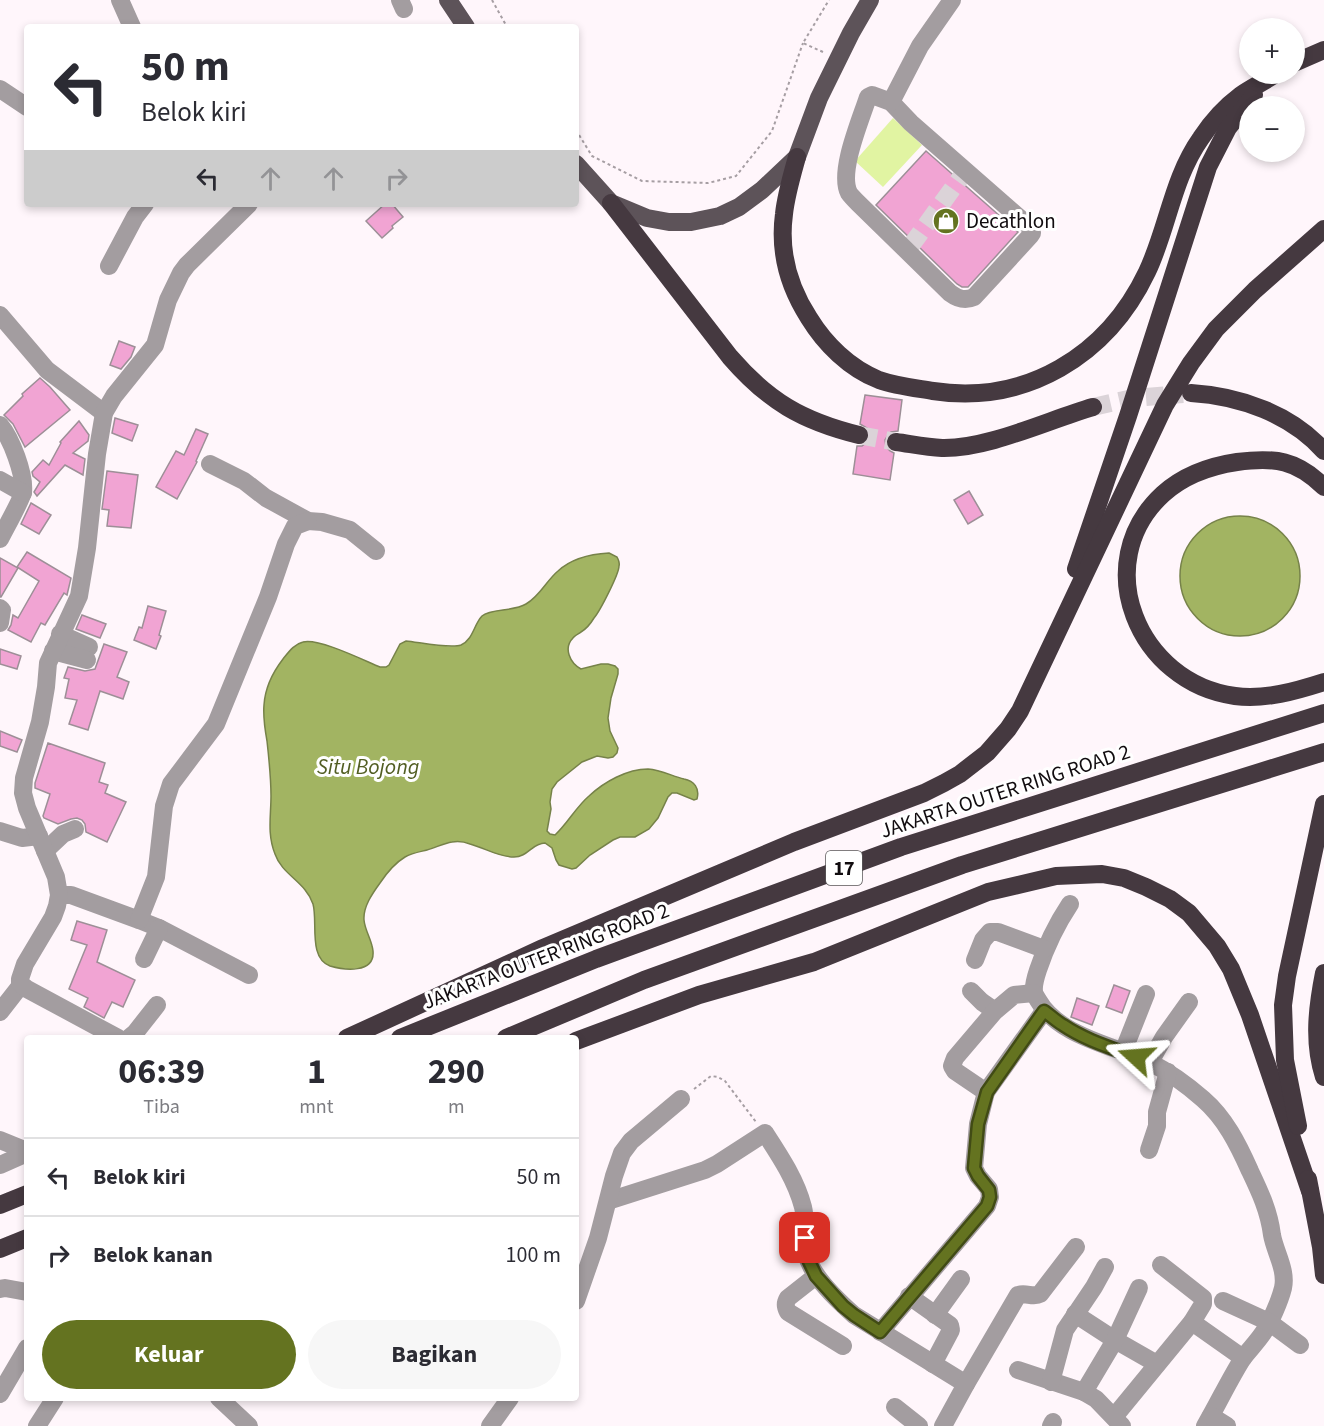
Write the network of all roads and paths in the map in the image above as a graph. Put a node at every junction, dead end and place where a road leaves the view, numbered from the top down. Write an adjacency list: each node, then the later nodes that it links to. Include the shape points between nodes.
1 (120, 0): 7 (street)
2 (448, 0): 8 (main road)
3 (492, 0): 9 (path)
4 (830, 0): 10 (path)
5 (870, 0): 12 (main road)
6 (952, 0): 17 (street, via 920,46)
7 (131, 24)
8 (464, 24)
9 (505, 24)
10 (803, 43): 12 (path); 19 (path, via 772,131 736,176 708,183 642,181 592,156)
11 (1324, 50): 13 (highway)
12 (838, 58): 20 (main road)
13 (1305, 58)
14 (1259, 84): 20 (highway, via 1222,111 1201,138 1180,177 1147,272 1106,332 1066,366 1005,389 956,393 894,384 852,365 827,343 795,294 784,254 784,212)
15 (1265, 84): 45 (highway, via 1228,128 1208,167)
16 (0, 89): 18 (street)
17 (891, 102): 17 (street, via 874,95 868,98 849,154 849,193 957,298 970,299 1030,236 1031,228 964,174)
18 (24, 105)
19 (579, 135)
20 (797, 157): 22 (main road, via 748,202 706,219 659,221)
21 (579, 167): 22 (main road)
22 (611, 203): 32 (highway, via 752,381 807,418)
23 (142, 207): 26 (street)
24 (246, 207): 30 (street, via 181,273 168,300 155,345)
25 (1324, 229): 45 (highway, via 1237,307 1186,369 1165,405)
26 (109, 266)
27 (0, 315): 30 (street, via 47,369)
28 (1191, 393): 34 (highway, via 1218,396 1279,416)
29 (1093, 407): 33 (highway, via 968,445 942,448)
30 (104, 413): 44 (street, via 79,596)
31 (0, 425): 38 (street, via 20,468)
32 (859, 435)
33 (896, 442)
34 (1324, 451)
35 (210, 464): 39 (street)
36 (0, 480): 38 (street)
37 (1324, 487): 47 (highway, via 1300,468 1276,460 1231,463 1188,477 1163,494 1137,530 1127,580 1141,631 1151,648 1182,677 1235,696 1260,696)
38 (23, 493): 40 (street)
39 (308, 521): 41 (street, via 350,530); 56 (street, via 295,526 286,544 216,724 171,784 164,806 156,877)
40 (0, 538)
41 (376, 551)
42 (0, 608): 43 (street)
43 (0, 623)
44 (56, 643): 46 (street); 53 (street, via 48,663 40,722 24,778 27,808)
45 (1049, 650): 75 (highway, via 1008,729 978,762 960,774 924,793 794,842 554,944)
46 (88, 653)
47 (1324, 682)
48 (1324, 713): 76 (highway, JAKARTA OUTER RING ROAD 2 / 17, via 901,847 596,959)
49 (1319, 757): 77 (highway, 17, via 1283,764 962,866 644,980)
50 (1324, 804): 91 (highway, via 1283,1005 1285,1060)
51 (75, 829): 53 (street)
52 (0, 831): 53 (street)
53 (42, 844): 54 (street)
54 (59, 895): 56 (street, via 71,895); 63 (street, via 53,917 25,964)
55 (1070, 904): 58 (street)
56 (139, 920): 57 (street)
57 (159, 928): 59 (street); 62 (street)
58 (1044, 949): 60 (street, via 990,932); 66 (street)
59 (144, 959)
60 (975, 960)
61 (1324, 973): 82 (highway, via 1317,1016)
62 (248, 976)
63 (20, 984): 64 (street); 72 (street); 73 (street)
64 (0, 986)
65 (971, 991): 70 (street)
66 (1034, 993): 70 (street, via 1014,995); 71 (street)
67 (1146, 994): 79 (street)
68 (1189, 1002): 80 (street)
69 (157, 1005): 74 (street)
70 (995, 1011): 83 (street, via 952,1066)
71 (1044, 1011): 79 (street, via 1064,1026); 83 (street)
72 (0, 1012)
73 (113, 1035)
74 (133, 1035)
75 (354, 1035)
76 (407, 1035)
77 (513, 1035)
78 (579, 1040): 91 (highway, via 699,995 814,962 988,892 1056,876 1091,874 1124,878 1146,886 1189,913 1231,969)
79 (1123, 1052): 80 (street)
80 (1150, 1062): 81 (street)
81 (1168, 1072): 87 (street); 112 (street, via 1204,1100 1223,1121 1265,1203 1283,1273 1283,1287)
82 (1323, 1074)
83 (987, 1092): 107 (street, via 978,1124 974,1168 989,1190 987,1206)
84 (681, 1100): 85 (path, via 711,1076 718,1077); 93 (street, via 622,1153)
85 (765, 1133): 93 (street, via 705,1170); 101 (street, via 786,1165 803,1205 806,1255)
86 (0, 1140): 88 (street)
87 (1149, 1150)
88 (24, 1151)
89 (24, 1153): 90 (street)
90 (0, 1165)
91 (1310, 1191): 100 (highway)
92 (24, 1195): 94 (highway)
93 (608, 1201): 106 (street)
94 (0, 1205)
95 (24, 1239): 97 (highway)
96 (1077, 1246): 123 (street, via 1040,1294 1018,1295)
97 (0, 1249)
98 (1161, 1265): 111 (street, via 1203,1298)
99 (1105, 1267): 109 (street)
100 (1324, 1275)
101 (816, 1276): 113 (street, via 843,1306); 116 (street, via 788,1298 785,1307)
102 (961, 1279): 110 (street)
103 (1140, 1288): 114 (street)
104 (0, 1289): 105 (street)
105 (24, 1291)
106 (579, 1293)
107 (909, 1296): 110 (street); 113 (street)
108 (1223, 1301): 112 (street)
109 (1075, 1314): 114 (street); 122 (street, via 1062,1336)
110 (935, 1315): 119 (street, via 951,1330)
111 (1192, 1322): 118 (street); 120 (street)
112 (1269, 1323): 115 (street); 118 (street)
113 (880, 1332): 119 (street)
114 (1115, 1340): 120 (street); 124 (street)
115 (1300, 1345)
116 (843, 1346)
117 (24, 1353): 125 (street)
118 (1243, 1358): 131 (street)
119 (933, 1364): 123 (street)
120 (1157, 1364): 130 (street)
121 (1018, 1370): 122 (street)
122 (1051, 1382): 124 (street)
123 (966, 1384): 136 (street)
124 (1084, 1392): 130 (street)
125 (0, 1394)
126 (53, 1401): 132 (street)
127 (224, 1401): 133 (street)
128 (508, 1401): 134 (street)
129 (895, 1407): 135 (street)
130 (1118, 1421)
131 (1208, 1421): 137 (street)
132 (37, 1426)
133 (249, 1426)
134 (490, 1426)
135 (919, 1426)
136 (943, 1426)
137 (1227, 1426)

